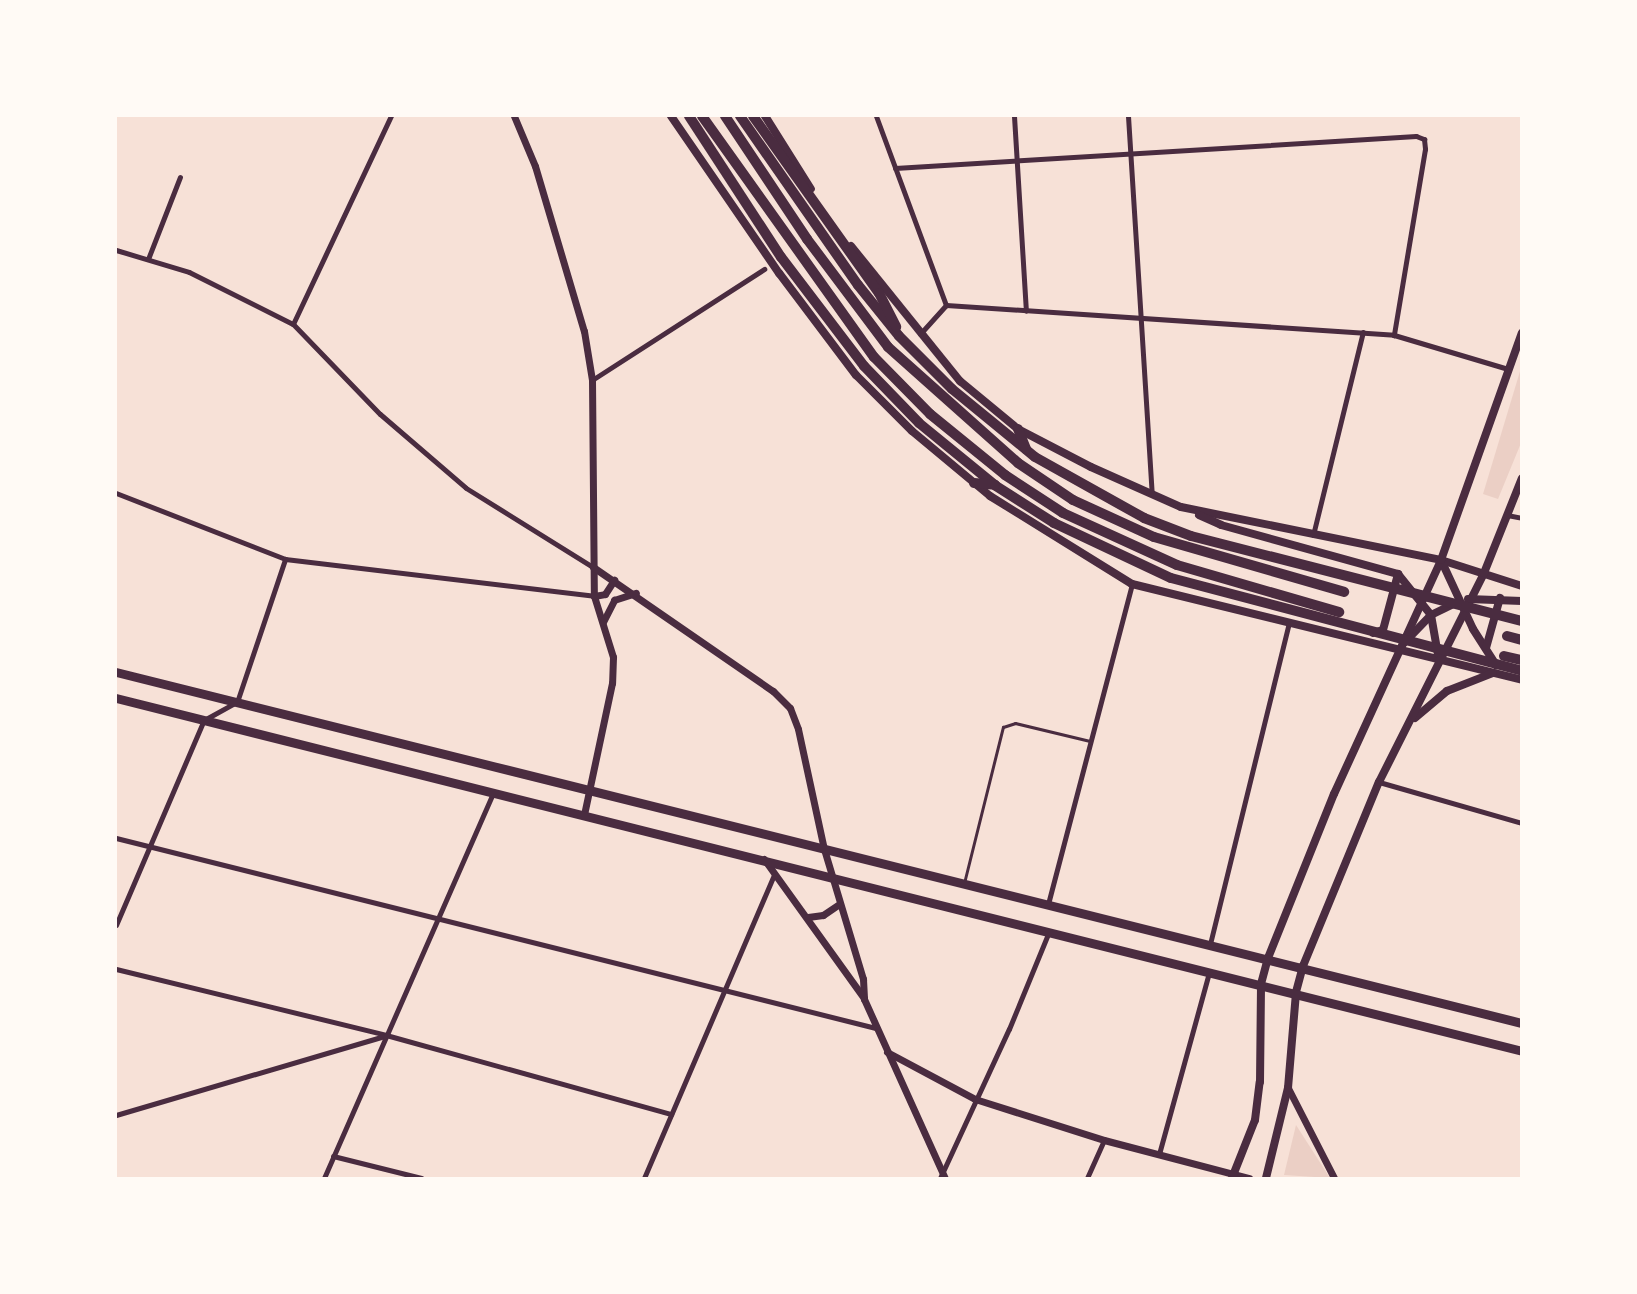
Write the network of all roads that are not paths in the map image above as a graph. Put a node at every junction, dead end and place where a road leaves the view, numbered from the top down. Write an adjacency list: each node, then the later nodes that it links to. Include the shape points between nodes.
1 (391, 116): 24 (street)
2 (514, 116): 31 (street, via 535,166 584,331)
3 (671, 116): 35 (main road, via 779,273 856,375 912,431)
4 (689, 116): 74 (highway, via 781,257 864,366 919,423 996,486 1054,523 1171,578)
5 (702, 116): 36 (highway, via 874,357 930,414)
6 (740, 116): 29 (highway, via 858,285)
7 (753, 116): 29 (highway, via 879,293)
8 (765, 116): 13 (main road)
9 (876, 116): 16 (street)
10 (1014, 116): 15 (street)
11 (1128, 116): 14 (street)
12 (726, 117): 13 (highway); 33 (highway, via 807,239 888,347 943,399)
13 (774, 134): 27 (main road, via 841,232)
14 (1131, 155): 15 (street); 23 (street); 28 (street, via 1416,136 1424,139)
15 (1017, 162): 16 (street); 22 (street)
16 (895, 168): 21 (street)
17 (180, 177): 19 (street)
18 (116, 250): 19 (street)
19 (148, 259): 24 (street, via 189,273)
20 (764, 269): 31 (street)
21 (946, 305): 22 (street); 27 (street)
22 (1026, 311): 23 (street)
23 (1140, 316): 25 (street); 38 (street)
24 (293, 324): 45 (street, via 380,414 466,488)
25 (1363, 332): 28 (street); 42 (street)
26 (1521, 333): 30 (main road)
27 (920, 334): 32 (main road, via 960,381)
28 (1394, 335): 30 (street)
29 (899, 336): 62 (highway, via 952,389 1035,457 1144,518 1253,554)
30 (1508, 369): 44 (main road)
31 (592, 380): 45 (street)
32 (1018, 429): 33 (highway); 38 (main road)
33 (1035, 475): 51 (highway, via 1073,500 1154,537)
34 (1521, 478): 40 (main road)
35 (974, 483): 36 (highway); 49 (main road)
36 (1022, 486): 59 (highway, via 1063,513 1177,565)
37 (116, 493): 43 (street)
38 (1152, 494): 39 (main road)
39 (1181, 507): 42 (main road); 47 (main road, via 1221,525)
40 (1505, 515): 41 (street); 46 (main road)
41 (1521, 518)
42 (1313, 535): 44 (main road)
43 (285, 559): 53 (street); 78 (street)
44 (1441, 560): 46 (main road); 57 (main road); 58 (main road)
45 (593, 567): 48 (street); 53 (street)
46 (1484, 573): 50 (main road); 54 (main road)
47 (1398, 574): 58 (main road); 66 (main road, via 1383,630)
48 (615, 580): 52 (street); 53 (street, via 605,594)
49 (1132, 584): 63 (main road); 81 (street)
50 (1521, 586)
51 (1344, 592)
52 (636, 593): 64 (street, via 614,600 605,612); 89 (street, via 773,691 790,708)
53 (594, 596): 64 (street)
54 (1472, 598): 55 (main road); 57 (main road); 60 (main road)
55 (1500, 598): 56 (main road); 68 (main road)
56 (1521, 600)
57 (1460, 601): 60 (main road); 61 (main road)
58 (1421, 602): 61 (main road); 69 (main road)
59 (1339, 612)
60 (1464, 612): 68 (main road); 71 (main road)
61 (1431, 615): 69 (main road); 71 (main road)
62 (1521, 621)
63 (1289, 623): 66 (main road); 100 (street)
64 (602, 627): 83 (street, via 613,657 612,683)
65 (1507, 636): 67 (highway)
66 (1356, 638): 69 (main road)
67 (1521, 639)
68 (1486, 648): 75 (main road)
69 (1398, 649): 71 (main road); 101 (main road)
70 (1504, 656): 72 (highway)
71 (1439, 659): 75 (main road); 80 (main road)
72 (1521, 660)
73 (116, 672): 78 (main road)
74 (1521, 672)
75 (1498, 673): 76 (main road); 80 (main road, via 1447,691)
76 (1521, 680)
77 (116, 698): 79 (main road)
78 (237, 702): 79 (street); 83 (main road)
79 (204, 720): 84 (main road); 88 (street)
80 (1408, 725): 82 (main road)
81 (1091, 741): 93 (lane, via 1015,723 1003,727); 94 (street)
82 (1379, 782): 86 (street); 102 (main road)
83 (590, 788): 85 (street); 89 (main road)
84 (493, 793): 85 (main road); 97 (street)
85 (584, 814): 90 (main road)
86 (1521, 823)
87 (116, 838): 88 (street)
88 (150, 847): 97 (street); 98 (street)
89 (824, 849): 92 (street); 93 (main road)
90 (765, 859): 91 (street); 92 (main road)
91 (774, 875): 96 (street); 106 (street)
92 (832, 876): 95 (street); 99 (main road)
93 (963, 885): 94 (main road)
94 (1048, 904): 100 (main road)
95 (838, 905): 96 (street, via 823,915); 108 (street, via 863,979)
96 (808, 917): 108 (street)
97 (437, 918): 106 (street); 111 (street)
98 (116, 925)
99 (1048, 934): 104 (main road); 115 (street)
100 (1210, 944): 101 (main road)
101 (1268, 958): 102 (main road); 105 (main road)
102 (1303, 966): 107 (main road); 109 (main road)
103 (116, 969): 111 (street)
104 (1209, 972): 105 (main road); 119 (street)
105 (1261, 984): 107 (main road); 122 (main road, via 1260,1082 1255,1120)
106 (722, 991): 110 (street); 116 (street)
107 (1296, 992): 112 (main road); 114 (main road)
108 (864, 999): 110 (street)
109 (1521, 1023)
110 (876, 1028): 113 (street)
111 (386, 1035): 116 (street); 117 (street); 120 (street)
112 (1521, 1050)
113 (887, 1052): 115 (street); 121 (street)
114 (1288, 1088): 128 (main road); 129 (street)
115 (975, 1099): 118 (street); 121 (street)
116 (671, 1114): 125 (street)
117 (116, 1115)
118 (1104, 1140): 119 (street); 126 (street)
119 (1159, 1154): 122 (street)
120 (333, 1156): 123 (street); 124 (street)
121 (942, 1177)
122 (1234, 1177): 127 (street)
123 (324, 1179)
124 (421, 1179)
125 (644, 1179)
126 (1087, 1179)
127 (1249, 1179)
128 (1266, 1179)
129 (1334, 1179)

